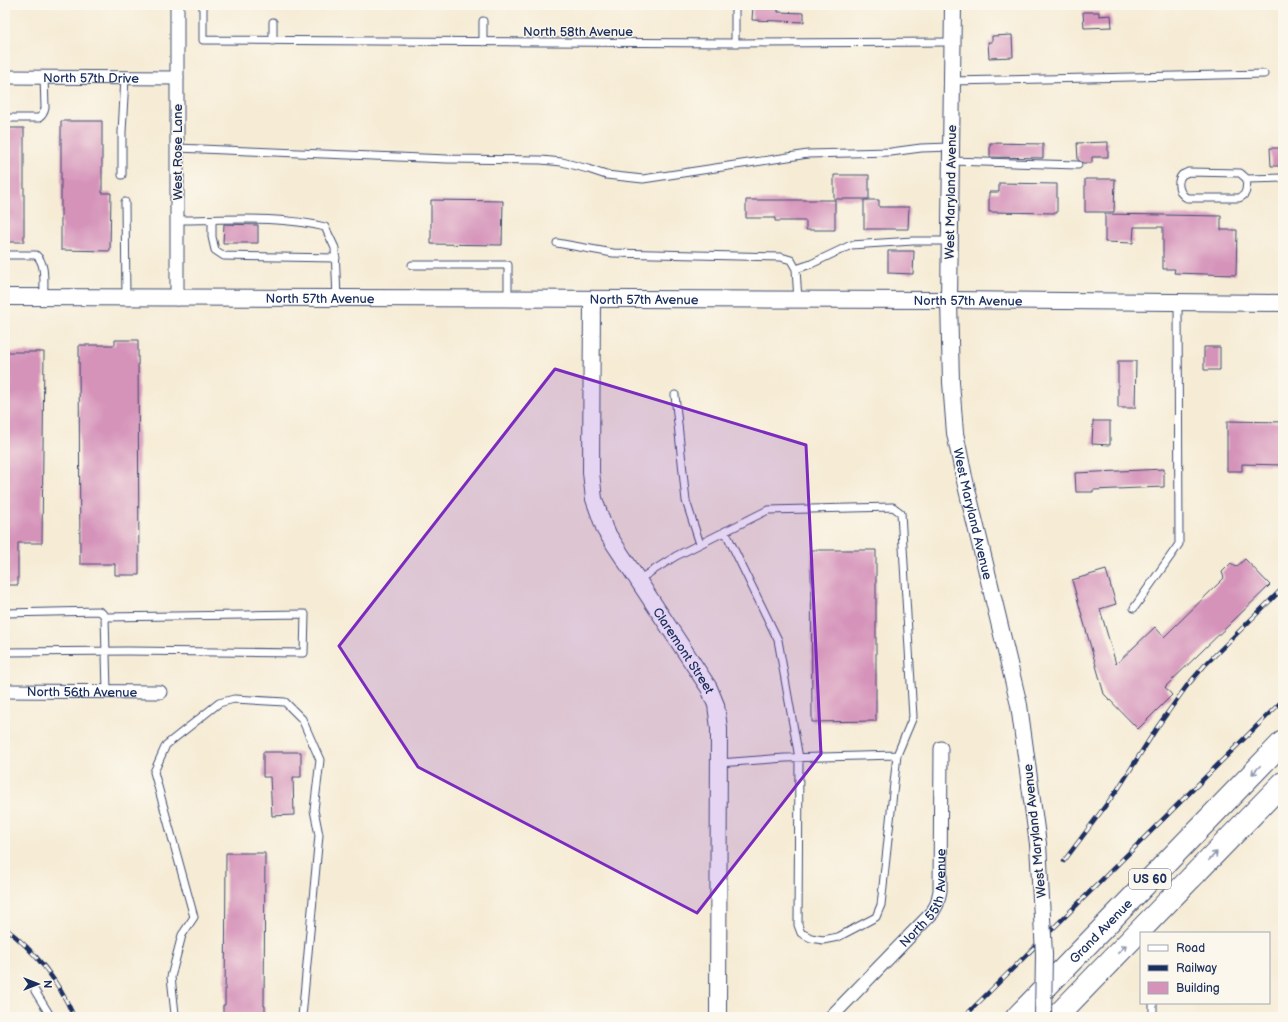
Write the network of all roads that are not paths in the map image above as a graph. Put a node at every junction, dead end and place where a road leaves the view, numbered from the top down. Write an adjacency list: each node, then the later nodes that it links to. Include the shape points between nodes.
1 (177, 5): 15 (street, West Rose Lane)
2 (203, 5): 7 (lane, North 58th Avenue, via 203,40)
3 (735, 5): 10 (lane)
4 (953, 5): 9 (street, West Maryland Avenue)
5 (483, 21): 8 (lane)
6 (273, 22): 7 (lane)
7 (273, 41): 8 (lane, North 58th Avenue)
8 (483, 42): 10 (lane, North 58th Avenue)
9 (953, 42): 10 (lane, North 58th Avenue); 16 (street, West Maryland Avenue)
10 (735, 43)
11 (1264, 74): 16 (lane)
12 (5, 77): 13 (street, North 57th Drive)
13 (44, 77): 14 (street, North 57th Drive); 17 (lane, via 45,108 42,116)
14 (125, 78): 15 (street, North 57th Drive); 21 (lane)
15 (177, 78): 18 (street, West Rose Lane)
16 (952, 81): 19 (street, West Maryland Avenue)
17 (5, 118)
18 (177, 148): 19 (lane, via 447,159 541,160 562,162 606,175 643,179 808,154 890,152 921,148); 25 (street, West Rose Lane)
19 (951, 154): 20 (lane); 27 (street, West Maryland Avenue)
20 (1078, 165)
21 (122, 175)
22 (1247, 178): 22 (lane, via 1240,173 1188,172 1180,179 1180,191 1187,198 1239,198 1246,193); 23 (lane)
23 (1283, 178)
24 (125, 202): 35 (lane)
25 (177, 220): 26 (lane); 36 (street, West Rose Lane)
26 (212, 220): 30 (lane, via 275,220 306,222 325,227 335,248); 30 (lane, via 215,250 224,256)
27 (950, 242): 32 (lane, via 912,241 851,245); 41 (street, West Maryland Avenue)
28 (557, 243): 32 (lane, via 613,253 781,257 791,260)
29 (5, 255): 34 (lane, via 36,255 40,258 43,263)
30 (336, 258): 37 (lane)
31 (412, 265): 38 (lane, via 508,265)
32 (796, 269): 40 (lane)
33 (5, 298): 34 (street, North 57th Avenue)
34 (44, 298): 35 (street, North 57th Avenue)
35 (126, 298): 36 (street, North 57th Avenue)
36 (176, 299): 37 (street, North 57th Avenue)
37 (337, 299): 38 (street, North 57th Avenue)
38 (508, 299): 39 (street, North 57th Avenue)
39 (592, 300): 40 (street, North 57th Avenue); 47 (street, Claremont Street, via 590,472 594,499 605,530)
40 (798, 300): 41 (street, North 57th Avenue)
41 (949, 300): 42 (street, North 57th Avenue); 71 (street, West Maryland Avenue, bridge, via 955,433 1021,715 1038,844 1044,946)
42 (1178, 302): 43 (street, North 57th Avenue); 48 (lane, via 1179,544)
43 (1283, 304)
44 (675, 395): 46 (lane, via 686,501)
45 (726, 531): 46 (lane); 58 (lane, via 768,510 893,507 901,513 913,717); 59 (lane, via 778,640)
46 (700, 544): 47 (lane)
47 (638, 580): 60 (street, Claremont Street, via 709,688 716,705)
48 (1134, 608)
49 (5, 613): 50 (lane, via 102,612)
50 (104, 617): 52 (lane); 52 (lane, via 305,614 304,653)
51 (5, 652): 52 (lane)
52 (106, 652): 54 (lane)
53 (5, 691): 54 (street, North 56th Avenue)
54 (107, 691): 55 (street, North 56th Avenue)
55 (160, 692)
56 (1283, 742): 70 (highway, Grand Avenue / US 60, one-way to 70)
57 (941, 748): 69 (street, North 55th Avenue, via 940,891 937,904 932,913)
58 (896, 755): 59 (lane); 59 (lane, via 881,906 876,916 838,937 823,940 801,933 798,925)
59 (799, 758): 60 (lane)
60 (719, 763): 68 (street, Claremont Street)
61 (1283, 783): 62 (highway, US 60, one-way to 61)
62 (1103, 968): 72 (highway, US 60); 73 (highway, via 1085,997)
63 (35, 991): 65 (lane)
64 (1153, 1004): 74 (lane)
65 (51, 1017)
66 (180, 1017): 67 (lane, via 175,1014 170,977 182,935 194,917 154,772 166,744 219,703 234,699 285,702 302,719 320,760 314,810 319,835)
67 (302, 1017)
68 (718, 1017)
69 (831, 1017)
70 (1017, 1017)
71 (1043, 1017)
72 (1056, 1017)
73 (1078, 1017)
74 (1153, 1017)

